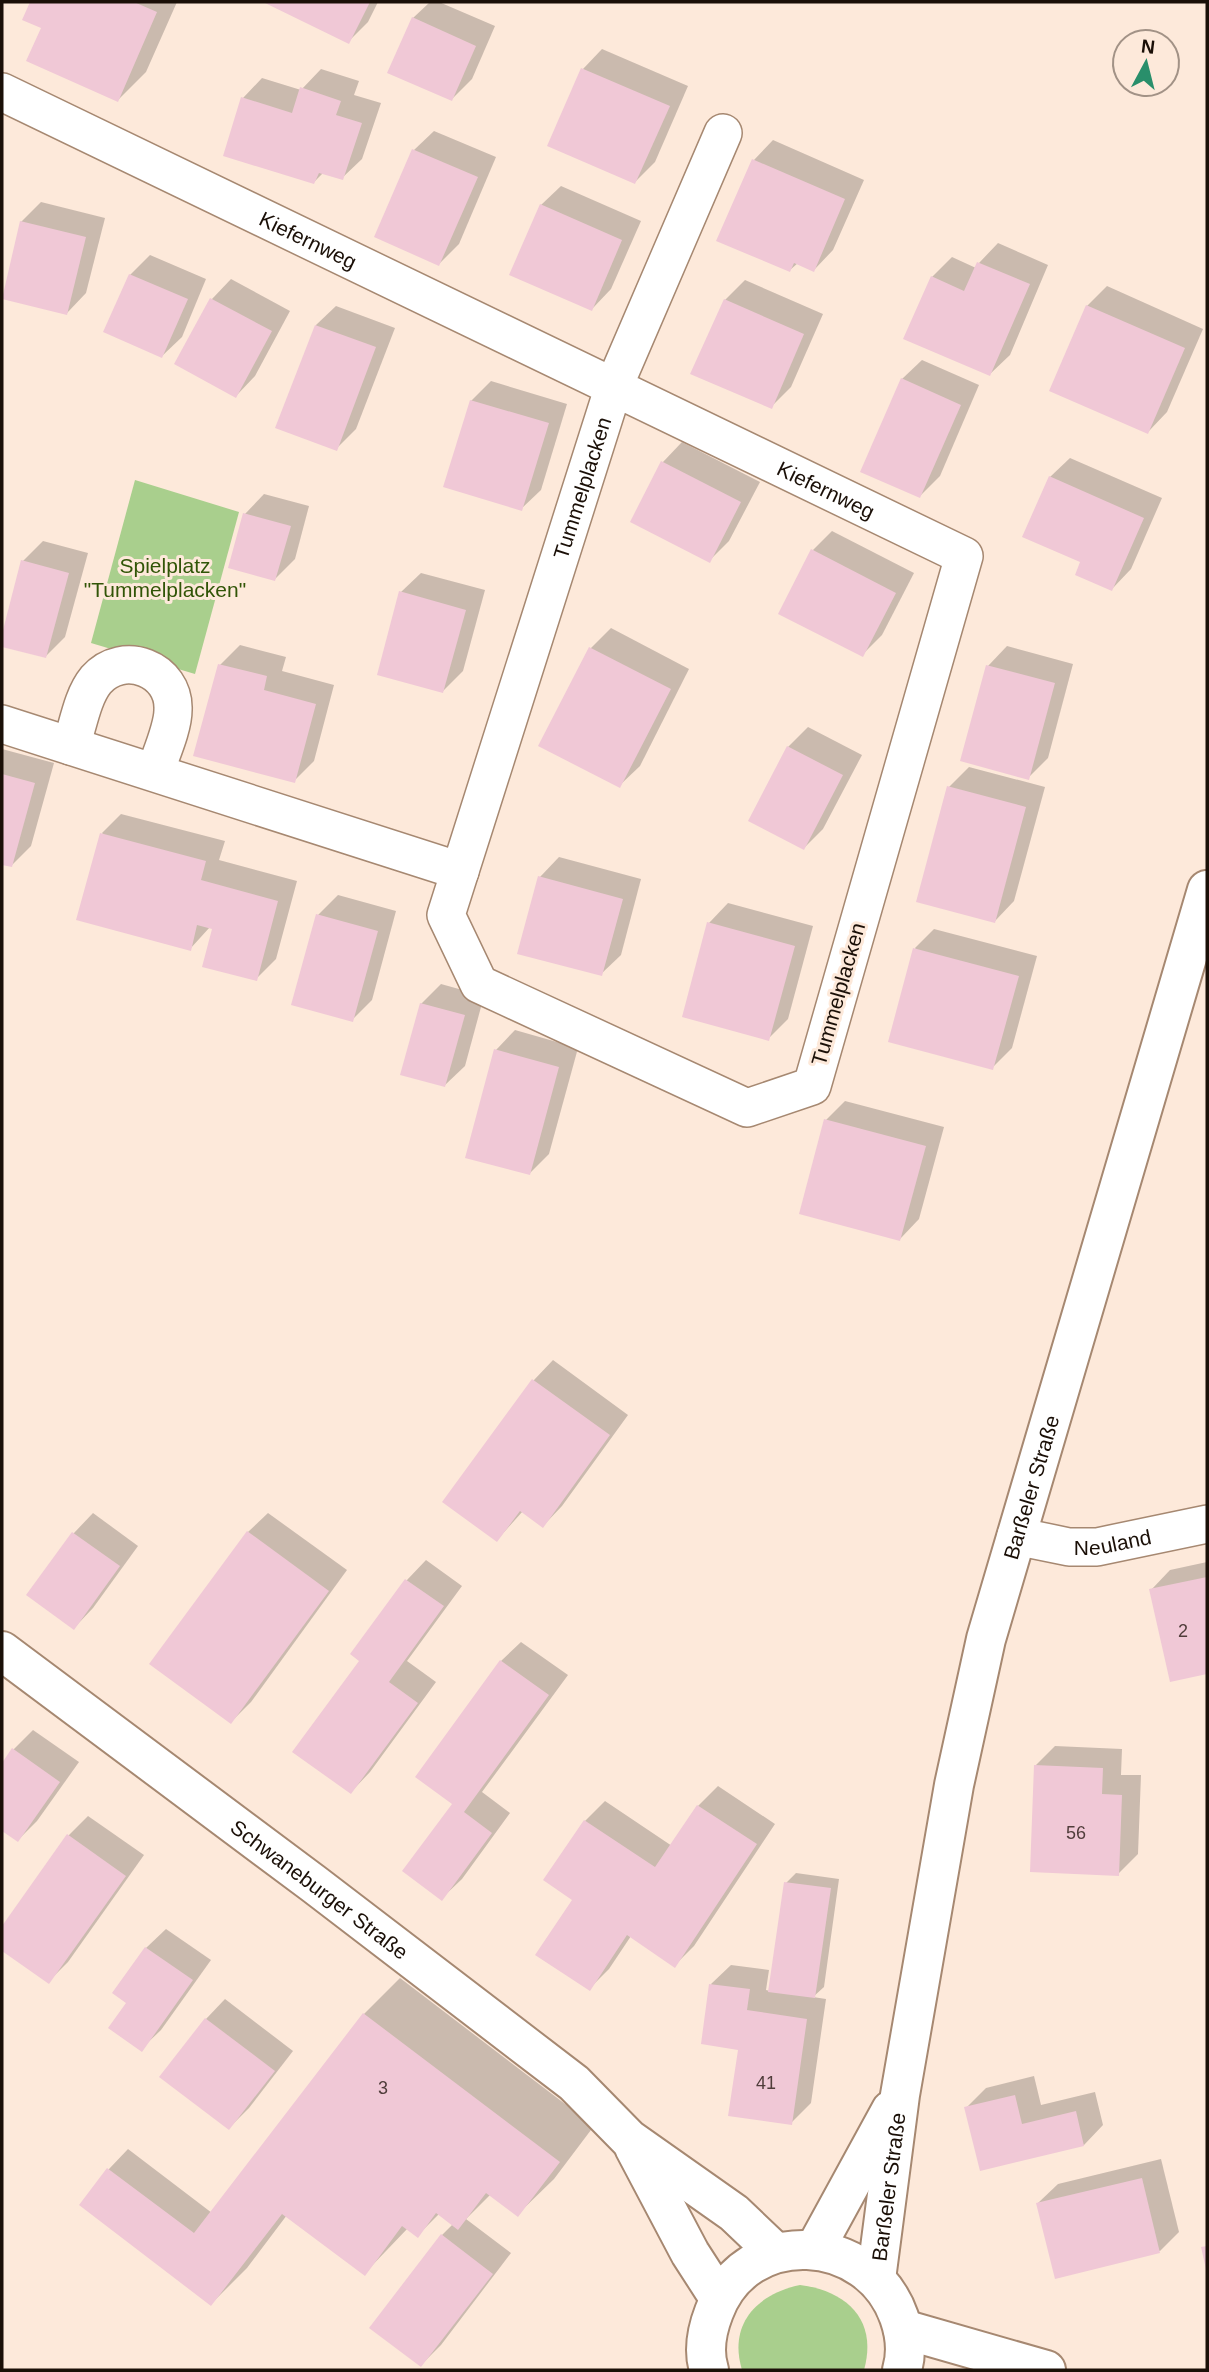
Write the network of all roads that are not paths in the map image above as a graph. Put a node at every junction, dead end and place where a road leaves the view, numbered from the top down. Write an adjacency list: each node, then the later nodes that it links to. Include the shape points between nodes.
1 (2, 92): 3 (street, Kiefernweg)
2 (723, 133): 3 (street)
3 (614, 386): 4 (street, Kiefernweg); 8 (street, Tummelplacken)
4 (964, 556): 8 (street, Tummelplacken, via 812,1086 747,1108 479,984 446,915)
5 (2, 724): 6 (street)
6 (71, 746): 7 (street); 7 (street, via 96,681 121,665 148,668 168,686 173,699)
7 (155, 772): 8 (street)
8 (460, 871)
9 (1207, 890): 11 (main road, Barßeler Straße)
10 (1207, 1524): 11 (street, Neuland, via 1097,1547 1069,1547)
11 (1016, 1536): 13 (main road, Barßeler Straße, via 986,1639 954,1785)
12 (2, 1651): 14 (main road, Schwaneburger Straße, via 574,2084)
13 (900, 2095): 15 (main road, Barßeler Straße); 17 (main road, Barßeler Straße)
14 (629, 2139): 16 (main road, Schwaneburger Straße, via 734,2213); 18 (main road, Schwaneburger Straße)
15 (815, 2249): 16 (main road); 17 (main road, via 849,2259)
16 (776, 2253): 18 (main road, via 734,2278)
17 (876, 2279): 19 (main road, via 894,2302)
18 (719, 2298): 20 (main road, via 707,2329)
19 (903, 2329): 21 (main road); 22 (main road)
20 (709, 2370)
21 (902, 2370)
22 (1046, 2370)

